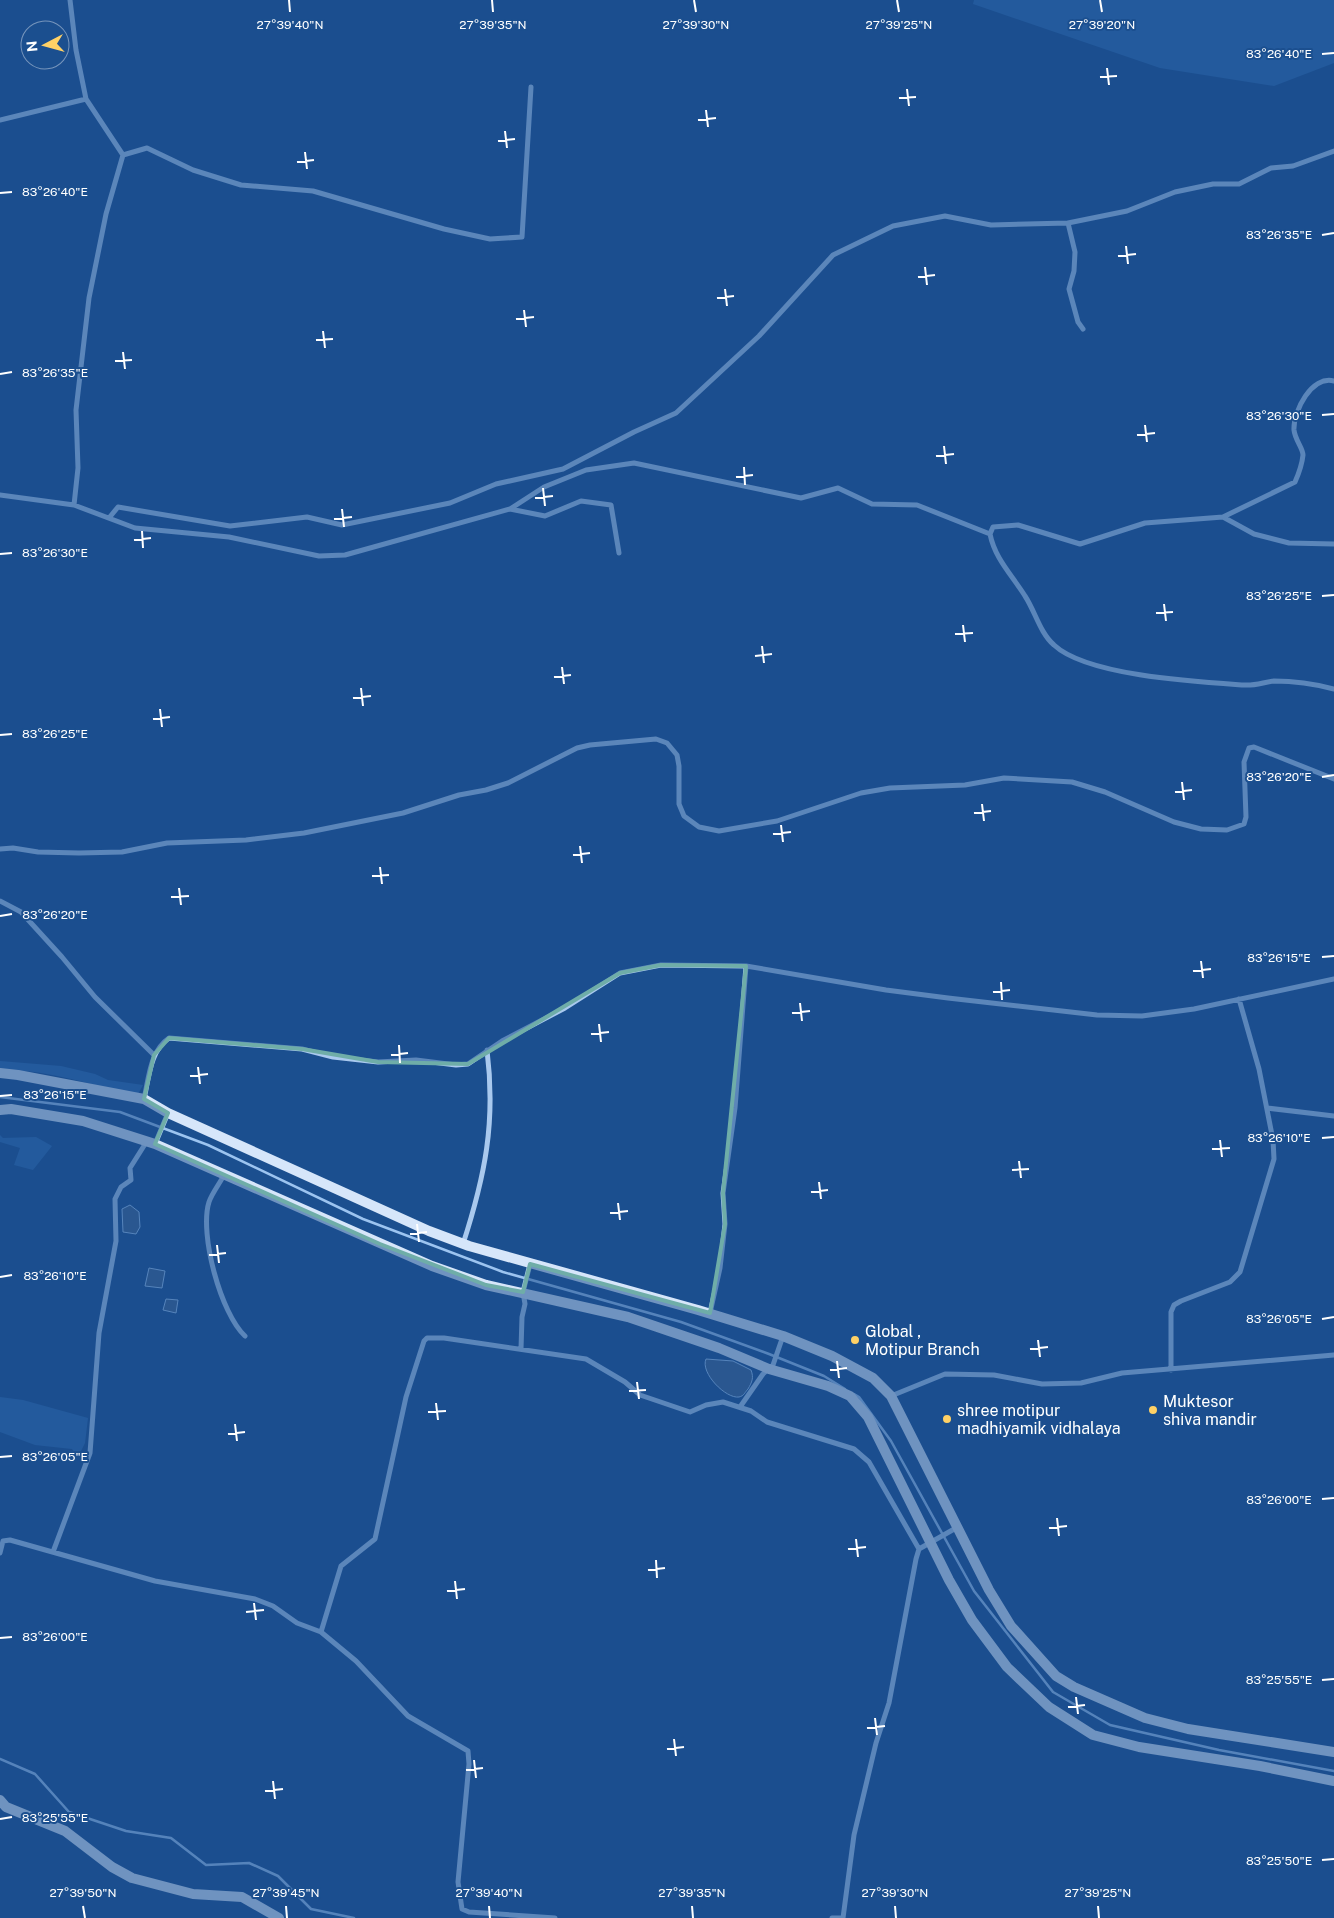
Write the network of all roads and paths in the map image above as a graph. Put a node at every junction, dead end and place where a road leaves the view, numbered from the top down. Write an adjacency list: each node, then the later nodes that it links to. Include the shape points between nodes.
1 (70, 0): 3 (street)
2 (531, 87): 6 (street, via 522,238 490,239 313,191 241,185 194,170 147,148)
3 (86, 99): 4 (street); 6 (street)
4 (0, 120)
5 (1334, 151): 7 (street, via 1293,166 1270,168 1239,184 1213,184 1175,192 1127,211)
6 (123, 155): 11 (street, via 106,214 89,298 76,410 78,468)
7 (1068, 223): 8 (street, via 1074,252 1074,271 1069,289 1078,322); 14 (street, via 992,224 945,216 894,226 833,255 759,336 676,413 563,469 496,484 450,503 342,525 307,518 230,526 118,507)
8 (1084, 328)
9 (1334, 381): 13 (street, via 1319,382 1304,396 1294,427 1303,453 1295,482)
10 (0, 495): 11 (street)
11 (74, 505): 14 (street)
12 (510, 509): 14 (street, via 345,555 319,556 229,537 135,528); 15 (street, via 544,487 586,470 634,463 801,498 838,488 872,504 917,505); 17 (street, via 546,516 581,501 611,505)
13 (1223, 517): 15 (street, via 1145,523 1080,544 1018,525 993,527); 16 (street, via 1254,534 1289,543)
14 (109, 518)
15 (990, 534): 18 (street, via 1005,570 1024,595 1053,645 1083,662 1160,678 1243,685 1282,682)
16 (1334, 544)
17 (619, 554)
18 (1334, 689)
19 (1334, 779): 20 (street, via 1254,747 1249,748 1244,762 1246,817 1239,828 1228,830 1201,829 1174,822 1105,792 1072,782 1004,778 965,785 890,788 861,793 777,821 719,831 700,827 684,816 679,804 677,755 667,743 656,738 577,748 486,790 403,813 304,833 161,843 122,852)
20 (0, 849)
21 (0, 901): 26 (street, via 21,912 95,997)
22 (746, 966): 24 (street, via 886,990 1097,1015 1142,1016); 25 (street, via 661,965 620,973 565,1008); 38 (street, via 735,1108 723,1193 726,1224)
23 (1334, 979): 24 (street)
24 (1239, 999): 29 (street)
25 (487, 1050): 26 (street, via 468,1064 456,1065 416,1060 378,1062 333,1057 302,1049 169,1038 160,1044); 35 (street, via 491,1110 488,1150)
26 (154, 1055): 28 (street)
27 (0, 1073): 28 (main road)
28 (144, 1098): 31 (main road)
29 (1266, 1108): 32 (street); 44 (street, via 1274,1159 1240,1272 1230,1282 1174,1305 1169,1328)
30 (0, 1110): 33 (main road, via 84,1121)
31 (168, 1113): 33 (street); 35 (main road, via 402,1220)
32 (1334, 1116)
33 (151, 1142): 34 (main road); 50 (street, via 130,1168 131,1180 121,1187 114,1199 116,1241 99,1333 90,1453)
34 (224, 1174): 37 (main road, via 432,1266 486,1285); 39 (street, via 209,1202 207,1247 226,1306)
35 (463, 1244): 36 (main road)
36 (530, 1264): 37 (street); 38 (main road)
37 (523, 1292): 41 (street, via 526,1304 522,1317); 43 (main road, via 628,1318)
38 (710, 1313): 40 (main road)
39 (245, 1336)
40 (783, 1336): 43 (street); 45 (main road, via 832,1356 872,1378)
41 (521, 1349): 46 (street, via 586,1359 640,1395 690,1412 723,1402); 52 (street, via 444,1338 427,1338 424,1341 406,1397 375,1539 341,1566)
42 (1334, 1355): 44 (street)
43 (771, 1367): 46 (street, via 751,1388); 48 (main road, via 850,1396 868,1417 897,1477)
44 (1170, 1370): 45 (street, via 1122,1373 1081,1383 1042,1384 994,1375 945,1374)
45 (891, 1396): 47 (main road, via 942,1496)
46 (740, 1407): 49 (street, via 767,1422 854,1449 869,1462)
47 (952, 1530): 48 (street); 53 (main road, via 1011,1626 1056,1676 1074,1687 1145,1718 1188,1729)
48 (934, 1540): 49 (street); 54 (main road, via 949,1580 972,1620 1006,1667 1049,1707 1093,1735 1139,1747)
49 (919, 1550): 59 (street, via 889,1703 854,1835)
50 (53, 1552): 51 (street, via 10,1540 3,1541); 52 (street, via 155,1581 255,1599 274,1606 297,1623)
51 (0, 1553)
52 (321, 1632): 57 (street, via 356,1661 408,1716 468,1751 470,1764 458,1882 462,1908 469,1912)
53 (1334, 1752)
54 (1334, 1781)
55 (0, 1800): 56 (main road, via 6,1807 65,1832 132,1878 193,1894 242,1897)
56 (279, 1918)
57 (555, 1918)
58 (832, 1918): 59 (street)
59 (843, 1918)

